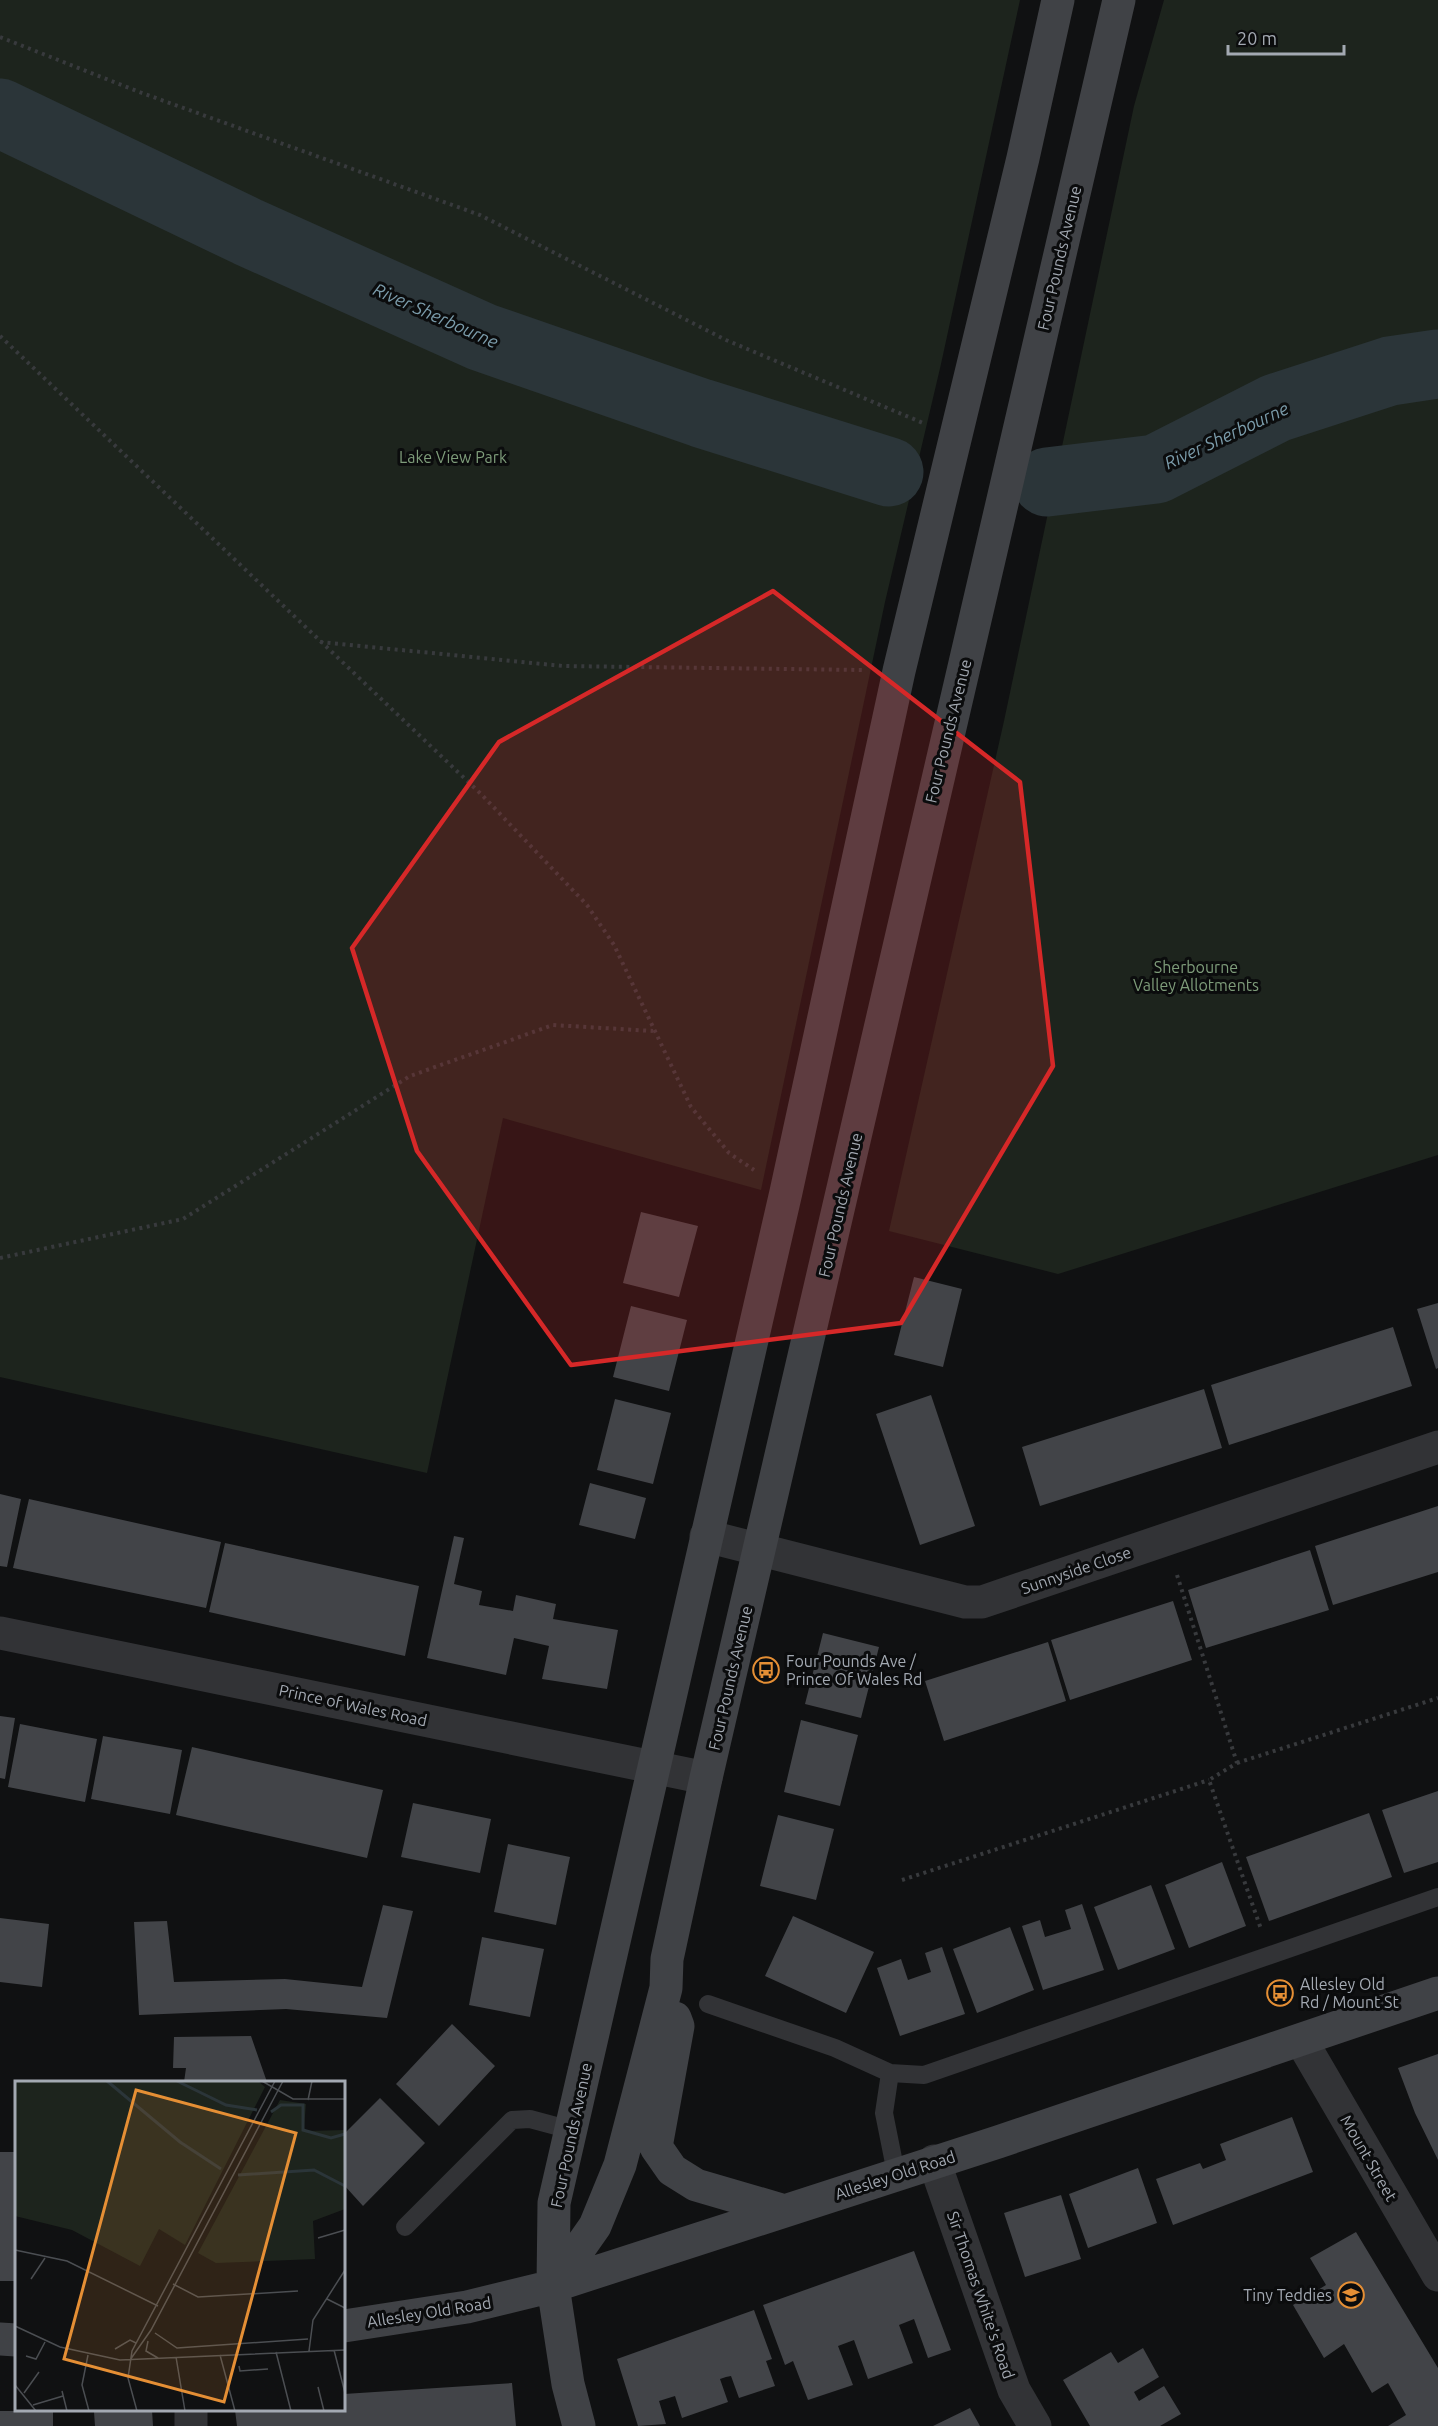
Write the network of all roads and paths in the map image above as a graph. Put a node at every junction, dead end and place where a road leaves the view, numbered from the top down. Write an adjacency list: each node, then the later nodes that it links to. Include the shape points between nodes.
1 (1058, 0): 5 (main road, Four Pounds Avenue)
2 (1119, 0): 13 (main road, Four Pounds Avenue)
3 (0, 37): 5 (path, via 142,93 480,215 726,340)
4 (0, 336): 6 (path)
5 (956, 437): 7 (main road, Four Pounds Avenue)
6 (320, 642): 7 (path, via 563,666); 8 (path, via 481,794 586,905 614,945)
7 (899, 671): 9 (main road, Four Pounds Avenue)
8 (653, 1031): 9 (path, via 691,1107 729,1153); 10 (path, via 553,1025 410,1076 183,1219)
9 (786, 1192): 12 (main road, Four Pounds Avenue)
10 (0, 1258)
11 (1438, 1446): 13 (street, Sunnyside Close, via 982,1602 965,1602)
12 (706, 1536): 13 (street, Sunnyside Close); 18 (main road, Four Pounds Avenue)
13 (760, 1549): 19 (main road, Four Pounds Avenue)
14 (1175, 1569): 17 (path)
15 (0, 1633): 18 (street, Prince of Wales Road)
16 (1438, 1698): 17 (path)
17 (1237, 1763): 20 (path)
18 (653, 1766): 19 (street, Prince of Wales Road); 29 (main road, Four Pounds Avenue)
19 (706, 1778): 24 (main road, Four Pounds Avenue, via 667,1959)
20 (1209, 1780): 21 (path); 23 (path)
21 (902, 1880)
22 (1438, 1897): 28 (lane, via 924,2075)
23 (1251, 1902)
24 (666, 1988): 32 (main road, via 678,2025 656,2147 672,2170 696,2185); 35 (main road, Four Pounds Avenue, via 620,2165 595,2226)
25 (1438, 1994): 27 (main road, Allesley Old Road)
26 (708, 2004): 28 (lane, via 835,2048)
27 (1301, 2040): 30 (main road, Allesley Old Road); 34 (street, Mount Street)
28 (890, 2073): 31 (lane, via 884,2114)
29 (571, 2130): 33 (lane, via 530,2119 512,2120); 35 (main road, Four Pounds Avenue, via 554,2203)
30 (934, 2161): 31 (main road, Allesley Old Road); 40 (street, Sir Thomas White's Road, via 1014,2390)
31 (896, 2173): 32 (main road, Allesley Old Road)
32 (785, 2211): 35 (main road, Allesley Old Road)
33 (405, 2226)
34 (1438, 2276)
35 (553, 2286): 36 (main road, Allesley Old Road, via 467,2307); 39 (main road, via 568,2384)
36 (345, 2326)
37 (0, 2339): 38 (main road)
38 (15, 2340)
39 (579, 2426)
40 (1035, 2426)

